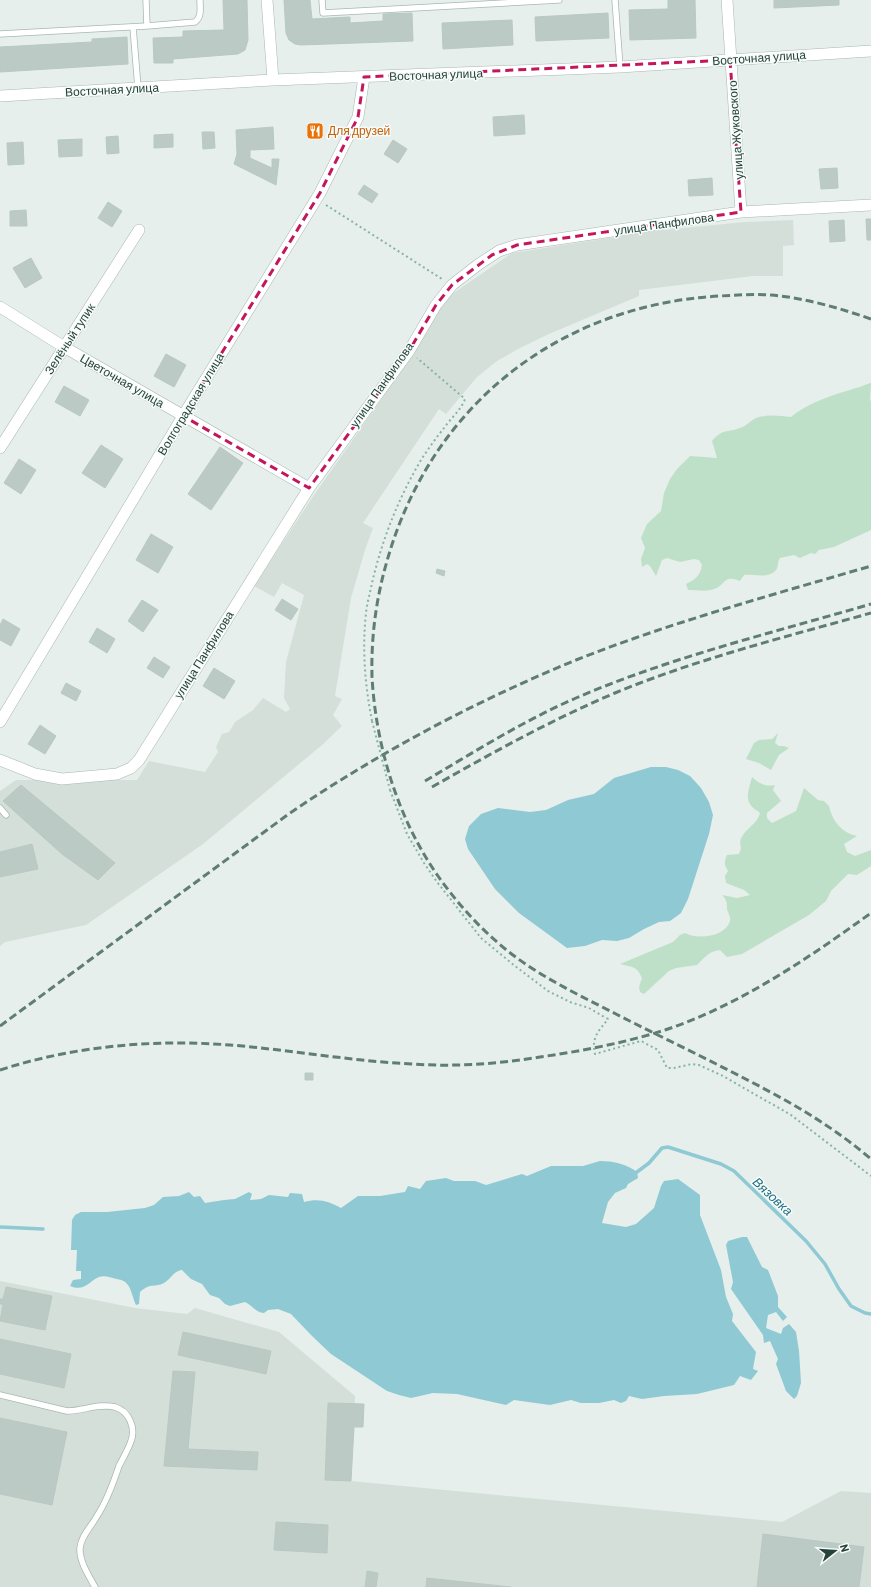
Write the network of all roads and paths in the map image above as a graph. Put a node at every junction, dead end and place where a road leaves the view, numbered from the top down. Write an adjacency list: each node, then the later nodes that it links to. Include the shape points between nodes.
1 (146, 0): 9 (lane)
2 (200, 0): 9 (lane, via 199,20 195,22)
3 (267, 0): 16 (street)
4 (322, 0): 8 (lane, via 323,13)
5 (559, 0): 8 (lane)
6 (615, 0): 14 (lane)
7 (727, 0): 13 (street, улица Жуковского)
8 (521, 1)
9 (147, 26): 10 (lane)
10 (133, 27): 11 (lane); 17 (lane)
11 (0, 34)
12 (871, 51): 13 (street, Восточная улица)
13 (730, 60): 14 (street, Восточная улица); 21 (street, улица Жуковского)
14 (620, 67): 15 (street, Восточная улица)
15 (364, 78): 16 (street, Восточная улица); 19 (street, Волгоградская улица, via 358,117)
16 (273, 80): 17 (street, Восточная улица)
17 (138, 88): 18 (street, Восточная улица)
18 (0, 96)
19 (317, 199): 23 (path); 27 (street, Волгоградская улица)
20 (871, 205): 21 (street, улица Панфилова)
21 (742, 212): 23 (street, улица Панфилова, via 508,247 492,255)
22 (139, 230): 25 (street, Зелёный тупик)
23 (452, 285): 26 (street, улица Панфилова, via 426,319)
24 (0, 307): 25 (street, Цветочная улица)
25 (64, 347): 27 (street, Цветочная улица); 28 (street, Зелёный тупик)
26 (408, 351): 29 (street, улица Панфилова); 34 (path, bridge, via 464,399 462,406 422,460 402,494 377,563 366,612 364,652 372,722 390,790 418,853 437,882 481,938 548,991 608,1019 594,1037 595,1054 641,1041 658,1050 667,1068 699,1065 791,1115)
27 (183, 416): 29 (street, Цветочная улица); 30 (street, Волгоградская улица)
28 (0, 448)
29 (308, 488): 31 (street, улица Панфилова, via 139,760 131,768 118,774 62,779 36,774)
30 (0, 722)
31 (0, 760)
32 (0, 808): 33 (lane)
33 (6, 815)
34 (871, 1176)
35 (0, 1395): 36 (lane, via 67,1411 115,1407 124,1411 130,1419 132,1440 121,1461 106,1502 81,1540 79,1550 82,1561)
36 (95, 1587)

